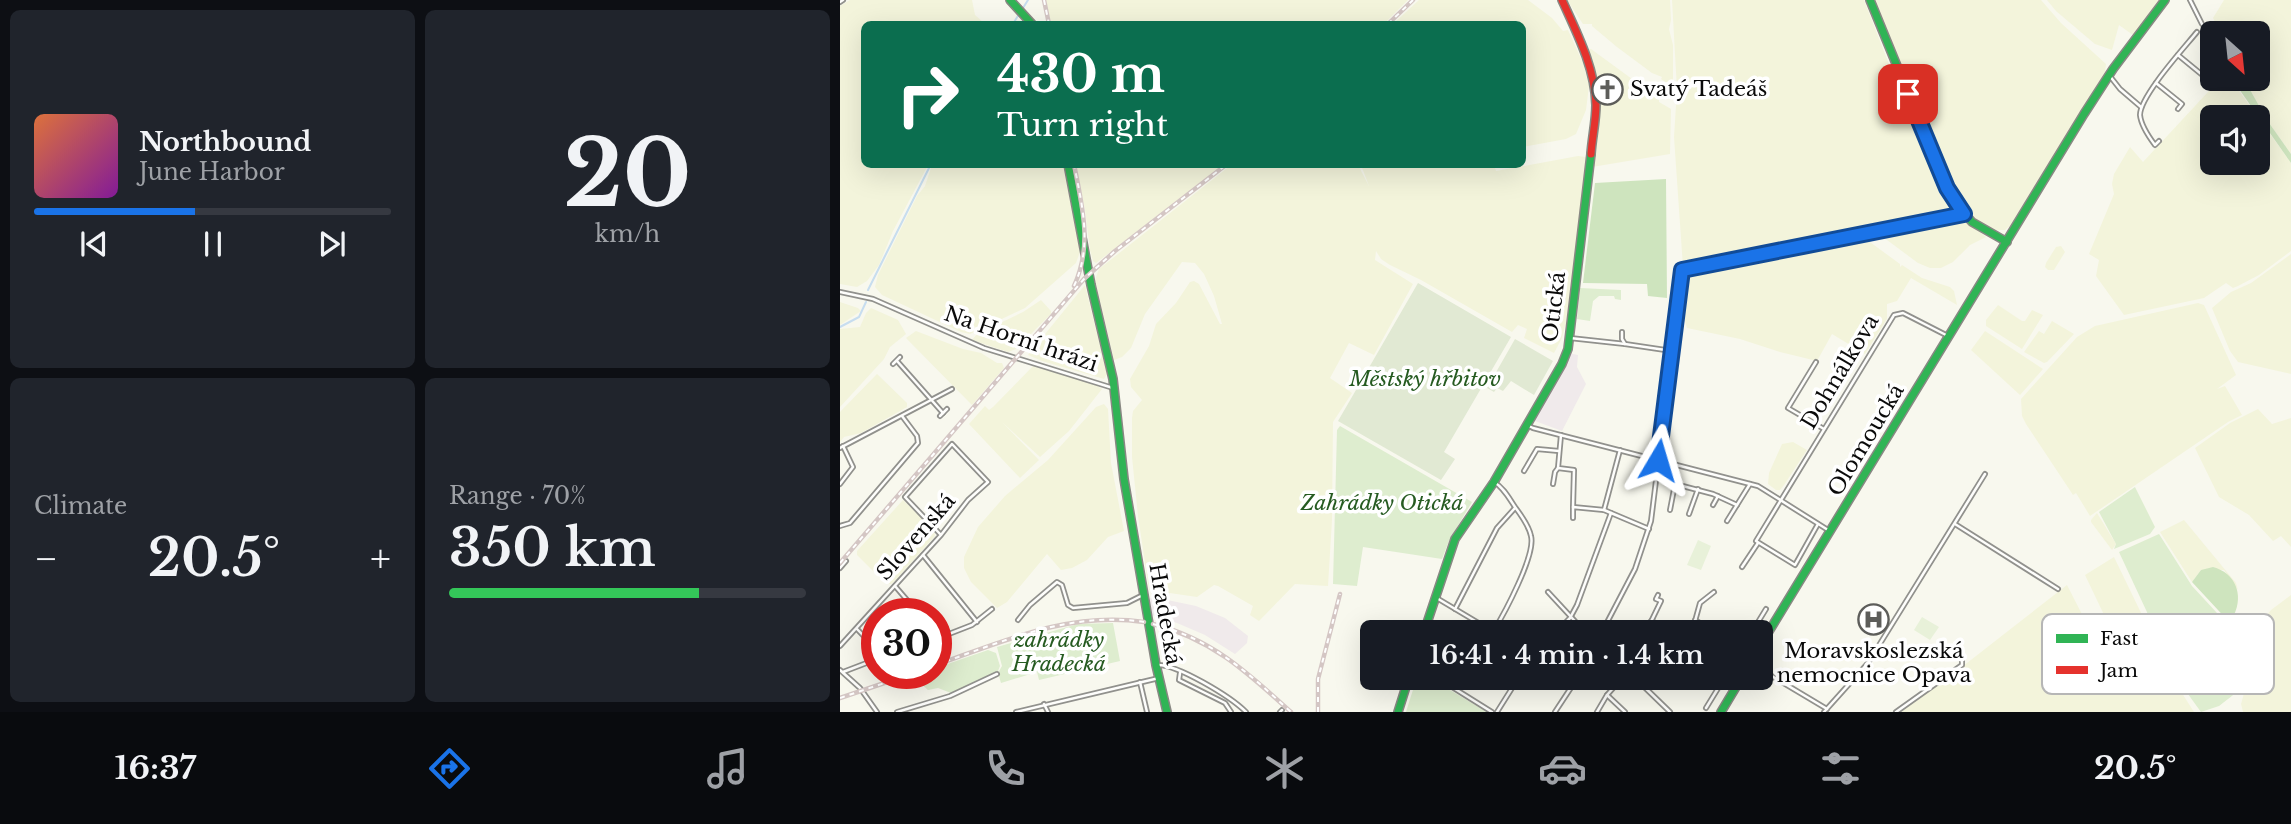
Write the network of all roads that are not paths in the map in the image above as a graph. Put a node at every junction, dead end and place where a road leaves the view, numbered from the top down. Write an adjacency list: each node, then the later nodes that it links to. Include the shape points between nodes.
1 (1010, 0): 6 (main road)
2 (1562, 0): 21 (main road, Otická, via 1586,52 1596,99)
3 (1870, 0): 17 (main road, via 1947,188)
4 (2165, 0): 11 (main road, Olomoucká)
5 (2190, 0): 7 (street)
6 (1029, 21)
7 (2200, 21)
8 (2197, 32): 9 (street)
9 (2178, 55): 10 (street); 12 (street)
10 (2200, 73)
11 (2109, 75): 13 (street); 18 (main road, Olomoucká)
12 (2156, 83): 13 (street); 14 (street, via 2182,104)
13 (2141, 107): 15 (street, via 2142,123 2155,145)
14 (2178, 109)
15 (2159, 141)
16 (1069, 168): 27 (main road, Hradecká)
17 (1964, 214): 18 (main road); 24 (street, via 1682,270)
18 (2007, 242): 22 (main road, Olomoucká)
19 (840, 292): 27 (street, Na Horní hrázi, via 873,299 984,348)
20 (1622, 332): 23 (street)
21 (1569, 338): 23 (street); 32 (main road, Otická, via 1564,360)
22 (1950, 338): 33 (street, Dohnálkova, via 1896,313); 63 (main road, Olomoucká)
23 (1625, 344): 24 (street)
24 (1672, 351): 38 (street)
25 (900, 357): 29 (street, via 895,363)
26 (1816, 362): 33 (street, via 1788,408)
27 (1114, 387): 74 (main road, Hradecká)
28 (952, 389): 29 (street)
29 (932, 399): 30 (street, via 942,414); 31 (street)
30 (947, 409)
31 (901, 415): 35 (street); 61 (street, via 918,443 850,523)
32 (1527, 425): 34 (street); 42 (main road, Otická)
33 (1824, 429): 48 (street, Dohnálkova)
34 (1561, 435): 36 (street); 37 (street)
35 (842, 447): 43 (street, via 853,467)
36 (1620, 450): 38 (street); 53 (street)
37 (1559, 451): 39 (street); 40 (street, via 1537,449)
38 (1658, 460): 45 (street); 62 (street)
39 (1558, 468): 44 (street); 51 (street, via 1574,470)
40 (1524, 471)
41 (1985, 474): 60 (street)
42 (1494, 482): 52 (street); 76 (main road, Otická, via 1458,535)
43 (840, 484)
44 (1553, 484)
45 (1750, 484): 48 (street); 50 (street)
46 (1698, 489): 47 (street); 54 (street, via 1675,484); 56 (street)
47 (1718, 496): 49 (street); 50 (street)
48 (1780, 499): 59 (street); 65 (street)
49 (1713, 505)
50 (1737, 505): 58 (street)
51 (1573, 507): 53 (street); 57 (street)
52 (1516, 508): 79 (street, via 1495,532); 87 (street, via 1532,537 1531,547)
53 (1604, 510): 55 (street)
54 (1670, 510)
55 (1611, 513): 62 (street); 82 (street)
56 (1689, 514)
57 (1573, 518)
58 (1727, 521)
59 (1818, 524): 63 (street); 65 (street, via 1794,565)
60 (1955, 524): 71 (street); 121 (street, via 1868,663)
61 (840, 526)
62 (1649, 529): 88 (street, via 1635,569)
63 (1831, 531): 93 (main road, Olomoucká)
64 (941, 535): 64 (street, Slovenská, via 905,497 952,444 988,481); 66 (street, Slovenská)
65 (1758, 542): 68 (street)
66 (923, 555): 70 (street, Slovenská); 92 (street)
67 (846, 561): 69 (street)
68 (1742, 567)
69 (840, 568)
70 (895, 586): 77 (street); 94 (street, Slovenská)
71 (2058, 589)
72 (1548, 592): 82 (street)
73 (1714, 592): 90 (street, via 1701,600)
74 (1143, 595): 81 (street, via 1126,603 1073,608 1057,582); 100 (main road, Hradecká)
75 (1658, 595): 89 (street, via 1656,599 1661,601)
76 (1435, 597): 79 (street); 85 (main road, Otická)
77 (905, 598)
78 (992, 609): 92 (street)
79 (1455, 609): 86 (street)
80 (1766, 610): 91 (street)
81 (1021, 615): 83 (street); 84 (street)
82 (1570, 618)
83 (1026, 619)
84 (1018, 620)
85 (1429, 620)
86 (1473, 620)
87 (1499, 620)
88 (1608, 620)
89 (1652, 620)
90 (1695, 620)
91 (1760, 620)
92 (977, 622): 95 (street)
93 (1773, 625)
94 (856, 629): 96 (street); 97 (street, Slovenská)
95 (952, 633)
96 (861, 634)
97 (840, 646)
98 (1962, 660): 138 (street, via 1962,665)
99 (861, 664): 101 (street)
100 (1156, 665): 102 (street); 105 (main road, Hradecká)
101 (841, 671): 122 (street)
102 (1181, 672): 116 (street); 118 (street, via 1180,681)
103 (997, 674): 123 (street, via 950,696)
104 (1773, 677): 121 (street)
105 (1159, 678): 106 (street); 127 (main road, Hradecká)
106 (1140, 682): 117 (street); 126 (street)
107 (1405, 690): 130 (main road)
108 (1457, 690): 131 (street)
109 (1511, 690): 132 (street)
110 (1569, 690): 133 (street)
111 (1611, 690): 115 (street)
112 (1647, 690): 136 (street)
113 (1717, 690): 119 (street)
114 (1734, 690): 137 (main road)
115 (1607, 695): 134 (street); 135 (street)
116 (1235, 702): 118 (street); 129 (street)
117 (1044, 704): 120 (street); 125 (street)
118 (1230, 707): 128 (street)
119 (1706, 708)
120 (1028, 710): 124 (street)
121 (1825, 711)
122 (877, 712)
123 (897, 712)
124 (1016, 712)
125 (1048, 712)
126 (1147, 712)
127 (1167, 712)
128 (1231, 712)
129 (1246, 712)
130 (1398, 712)
131 (1492, 712)
132 (1497, 712)
133 (1555, 712)
134 (1597, 712)
135 (1625, 712)
136 (1670, 712)
137 (1721, 712)
138 (1896, 712)

